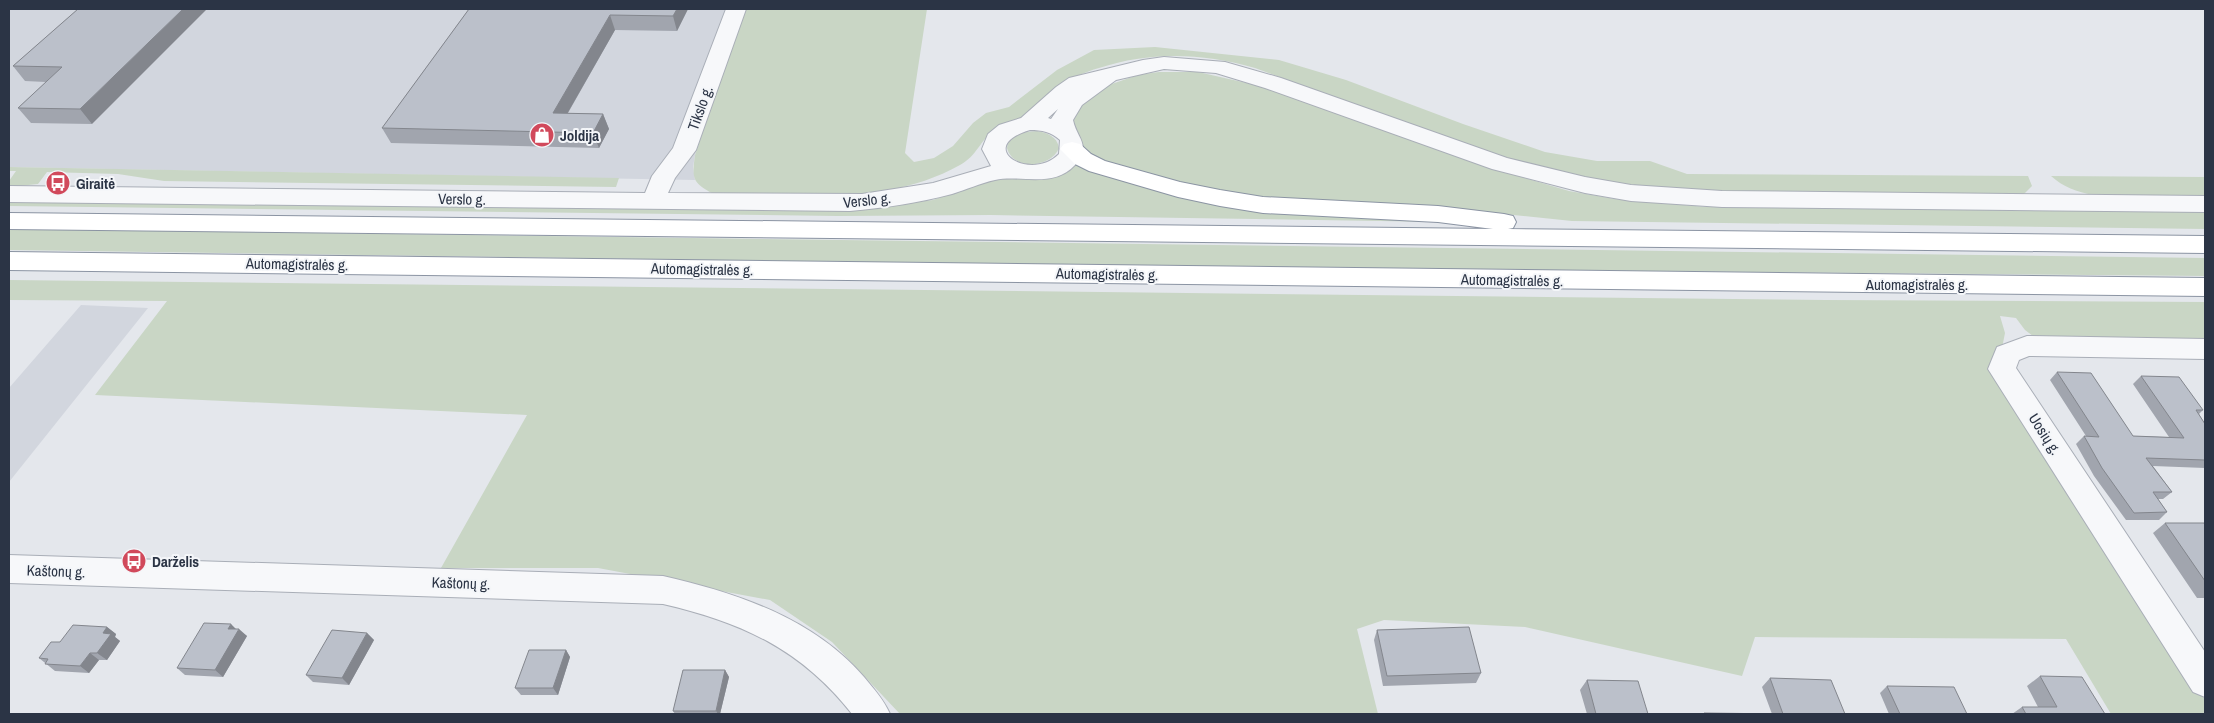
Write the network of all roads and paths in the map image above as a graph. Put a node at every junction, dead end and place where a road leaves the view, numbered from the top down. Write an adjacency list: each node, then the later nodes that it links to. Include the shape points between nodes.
1 (736, 9): 9 (street, Tikslo g., via 684,150 664,176)
2 (1108, 75): 3 (street, via 1077,83); 4 (street, via 1074,101 1062,120); 10 (street, via 1164,63 1217,67 1273,83 1500,164 1631,193 1722,199)
3 (1029, 123): 4 (street, via 1048,125); 5 (street, via 1000,135 994,142)
4 (1068, 140): 6 (street, via 1070,156 1064,163 1031,173); 12 (highway, via 1083,159 1097,166 1178,189 1263,205 1438,214 1543,226 2099,236)
5 (993, 151): 6 (street, via 1000,163); 8 (street, Verslo g., via 966,170)
6 (1012, 170): 8 (street, Verslo g.)
7 (9, 194): 9 (street, Verslo g.)
8 (915, 194): 9 (street, Verslo g., via 850,203)
9 (653, 201)
10 (2205, 204)
11 (9, 221): 12 (highway)
12 (2149, 244): 13 (highway)
13 (2205, 245)
14 (9, 261): 15 (highway, Automagistralės g.)
15 (428, 266): 16 (highway, via 354,276); 17 (highway, Automagistralės g.)
16 (9, 275)
17 (2205, 286)
18 (2205, 349): 20 (street, Uosių g., via 2027,346 2007,354 2002,369)
19 (9, 569): 21 (street, Kaštonų g., via 663,590 705,599 774,627 807,647 841,676)
20 (2205, 681)
21 (873, 714)

